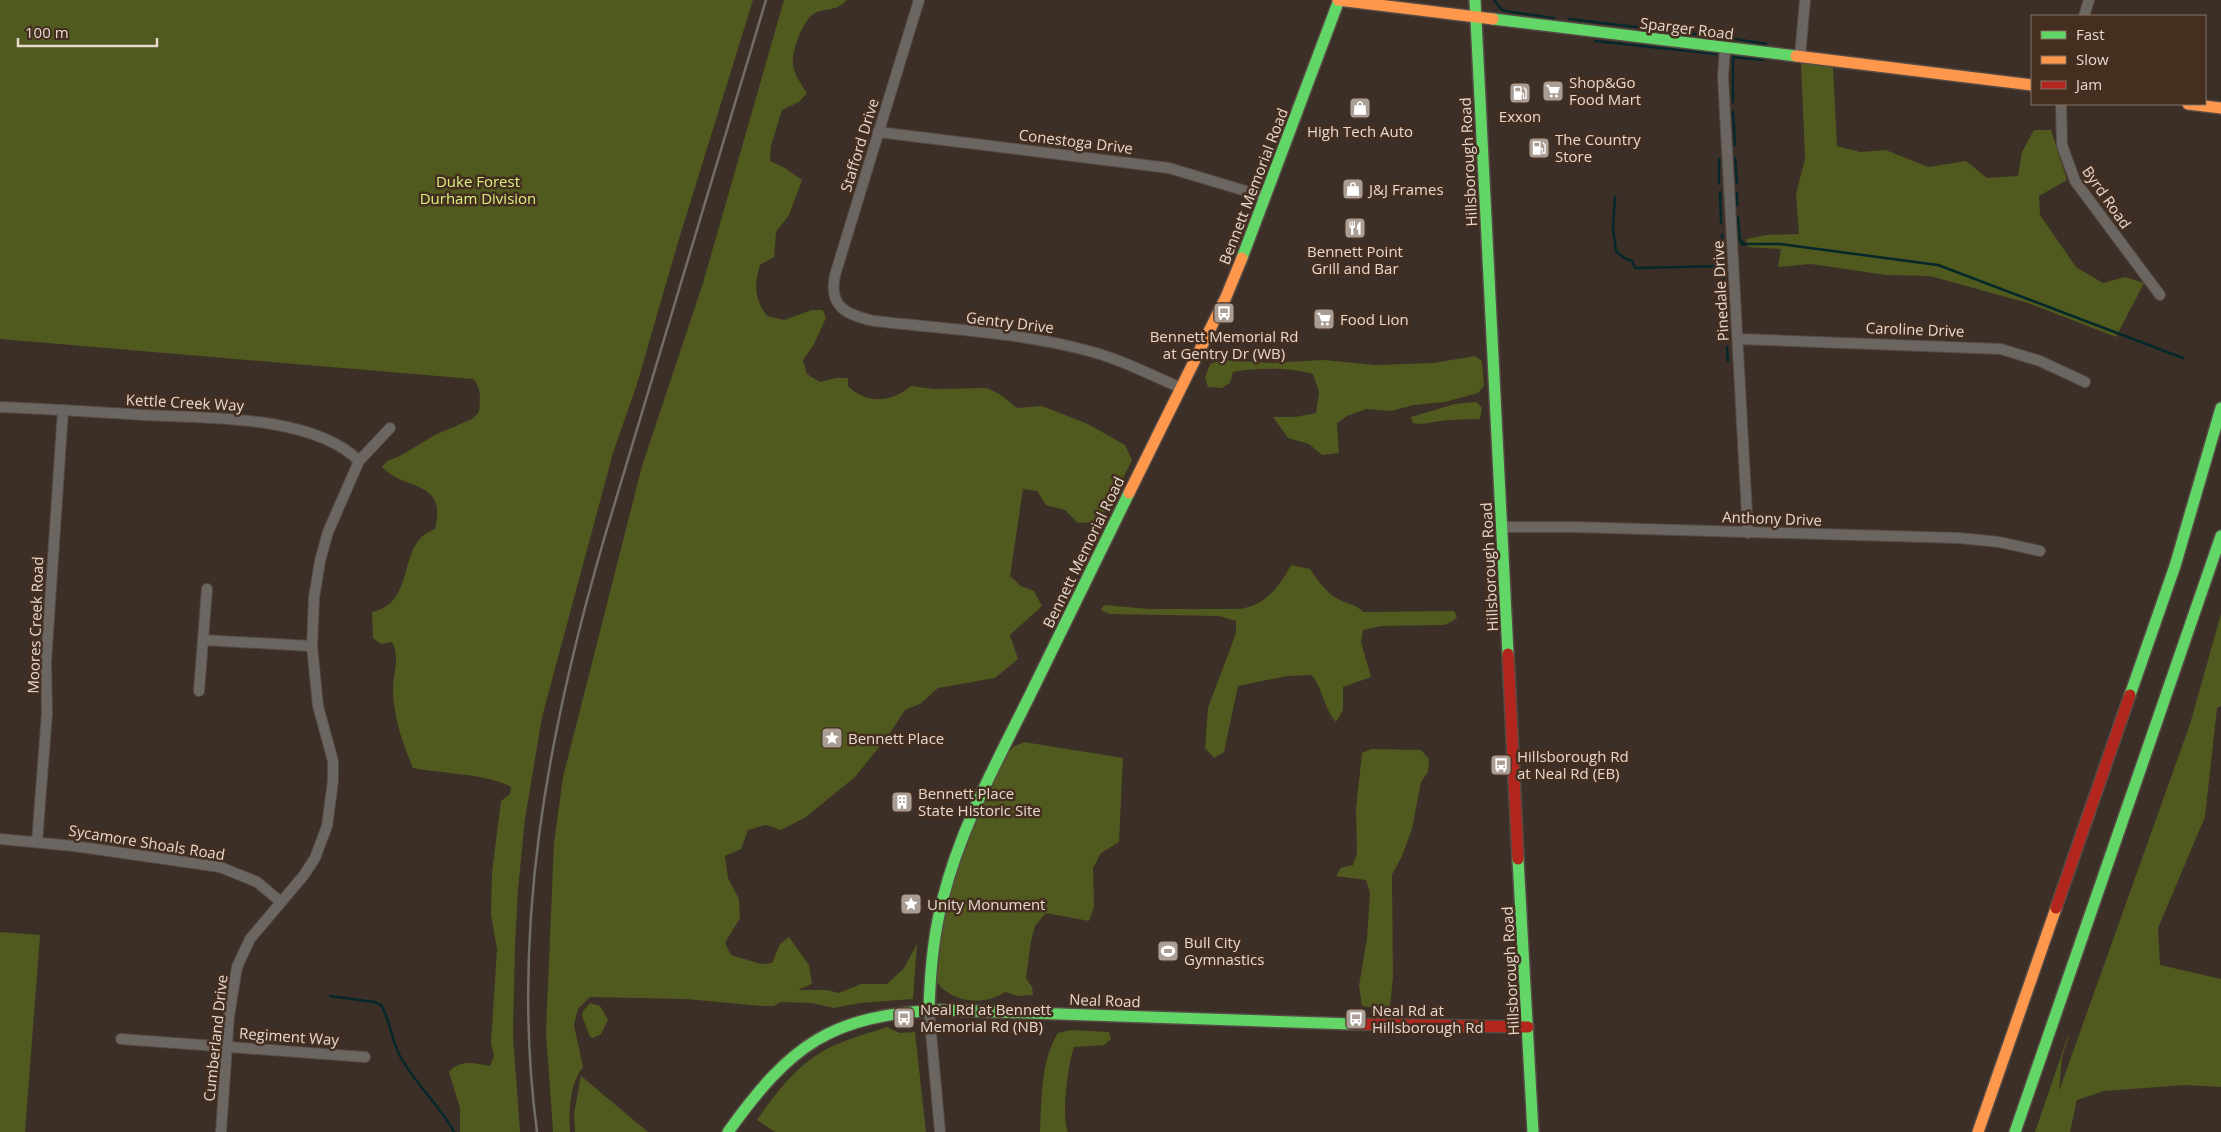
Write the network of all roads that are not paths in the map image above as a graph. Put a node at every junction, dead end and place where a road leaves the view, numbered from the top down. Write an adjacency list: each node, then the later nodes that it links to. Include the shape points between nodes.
1 (919, 0): 14 (street, Stafford Drive)
2 (1338, 0): 7 (main road, Sparger Road); 15 (main road, Bennett Memorial Road)
3 (1475, 0): 7 (main road, Hillsborough Road)
4 (1804, 0): 9 (street)
5 (2089, 0): 6 (street)
6 (2084, 15)
7 (1476, 17): 8 (main road, Sparger Road); 26 (main road, Hillsborough Road)
8 (1725, 47): 9 (main road, Sparger Road); 18 (street, Pinedale Drive, via 1723,77)
9 (1800, 56): 10 (main road, Sparger Road)
10 (2031, 85)
11 (2061, 105): 16 (street, Byrd Road, via 2062,145 2075,181)
12 (2196, 105): 13 (main road)
13 (2221, 108)
14 (878, 132): 15 (street, Conestoga Drive, via 1169,168); 17 (street, Stafford Drive, via 835,275)
15 (1266, 197): 20 (main road, Bennett Memorial Road, via 1226,297)
16 (2160, 295)
17 (835, 299): 20 (street, Gentry Drive, via 845,311 874,321 1041,340 1086,350 1115,359)
18 (1738, 339): 19 (street, Caroline Drive, via 2001,349 2034,358); 27 (street, Pinedale Drive)
19 (2085, 382)
20 (1180, 388): 37 (main road, Bennett Memorial Road, via 959,844 934,930)
21 (0, 407): 23 (street, Kettle Creek Way)
22 (2221, 408): 42 (main road, via 2175,566)
23 (63, 410): 25 (street, Kettle Creek Way, via 271,423 322,439); 35 (street, Moores Creek Road)
24 (390, 428): 25 (street, Cumberland Drive)
25 (359, 461): 32 (street, Cumberland Drive, via 328,532 320,561 314,598)
26 (1502, 528): 27 (street, Anthony Drive, via 1574,526); 38 (main road, Hillsborough Road)
27 (1748, 533): 29 (street, Anthony Drive, via 1959,538)
28 (2221, 536): 49 (main road)
29 (2040, 551)
30 (207, 589): 31 (street)
31 (203, 640): 32 (street); 33 (street)
32 (312, 646): 36 (street, Cumberland Drive, via 318,706 333,761 330,808 315,858)
33 (199, 691)
34 (0, 840): 35 (street, Sycamore Shoals Road)
35 (37, 842): 36 (street, Sycamore Shoals Road, via 220,867 252,880)
36 (281, 902): 40 (street, Cumberland Drive, via 250,939 237,967)
37 (929, 1010): 38 (main road, Neal Road); 44 (main road, Neal Road, via 865,1018 814,1040 771,1074); 45 (street, Bennett Memorial Road)
38 (1528, 1027): 46 (main road, Hillsborough Road)
39 (121, 1039): 40 (street, Regiment Way)
40 (227, 1047): 41 (street, Regiment Way); 43 (street, Cumberland Drive)
41 (364, 1057)
42 (1988, 1103): 47 (main road); 48 (main road)
43 (221, 1132)
44 (728, 1132)
45 (940, 1132)
46 (1533, 1132)
47 (1970, 1132)
48 (1978, 1132)
49 (2014, 1132)

